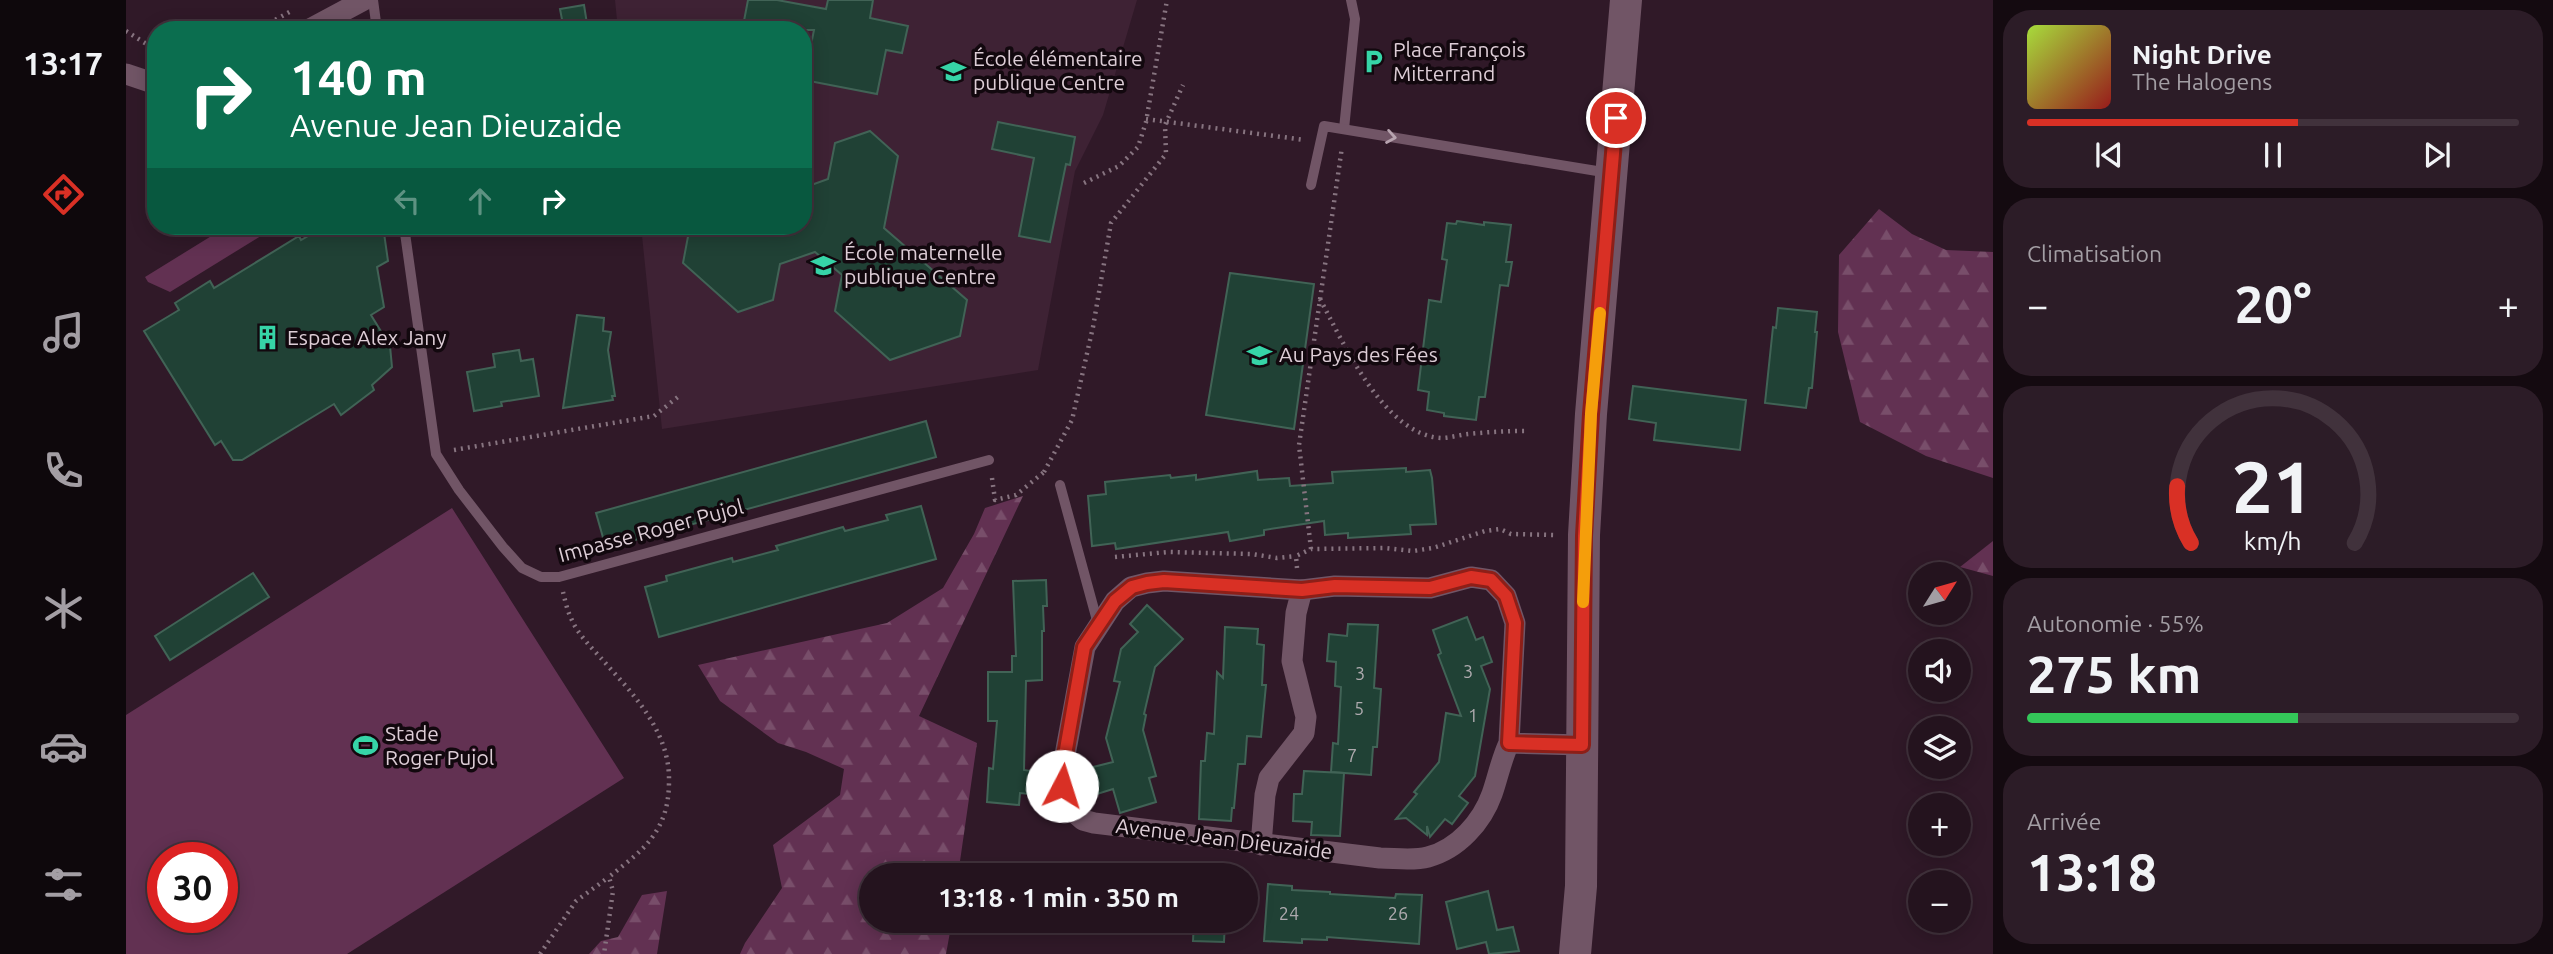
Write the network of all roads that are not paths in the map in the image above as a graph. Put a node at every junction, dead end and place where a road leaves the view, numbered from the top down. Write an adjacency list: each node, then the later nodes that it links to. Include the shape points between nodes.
1 (364, 0): 5 (street)
2 (373, 0): 6 (lane)
3 (1351, 0): 9 (lane, via 1354,19)
4 (1626, 0): 10 (street)
5 (325, 21)
6 (376, 21)
7 (126, 74): 8 (street)
8 (147, 81)
9 (1344, 129): 10 (lane, one-way to 10); 11 (lane, via 1324,126)
10 (1611, 173): 18 (street, via 1584,536)
11 (1311, 185)
12 (405, 235): 13 (lane, Impasse Roger Pujol, via 436,454 503,547 522,568 541,578 559,577)
13 (989, 460)
14 (1060, 485): 16 (lane)
15 (1302, 590): 16 (street, Avenue Jean Dieuzaide, via 1147,583 1132,587 1115,601); 17 (street, Avenue Jean Dieuzaide, via 1430,588 1471,577 1491,580 1506,596 1515,623); 19 (street, via 1292,661 1306,717 1304,733 1269,778)
16 (1098, 624): 19 (street, Avenue Jean Dieuzaide, via 1084,647 1065,755 1062,786 1068,807 1094,823)
17 (1509, 743): 18 (street); 19 (street, Avenue Jean Dieuzaide, via 1477,822 1466,835 1427,858 1380,858)
18 (1582, 745): 20 (street, via 1581,886)
19 (1261, 845)
20 (1575, 954)

